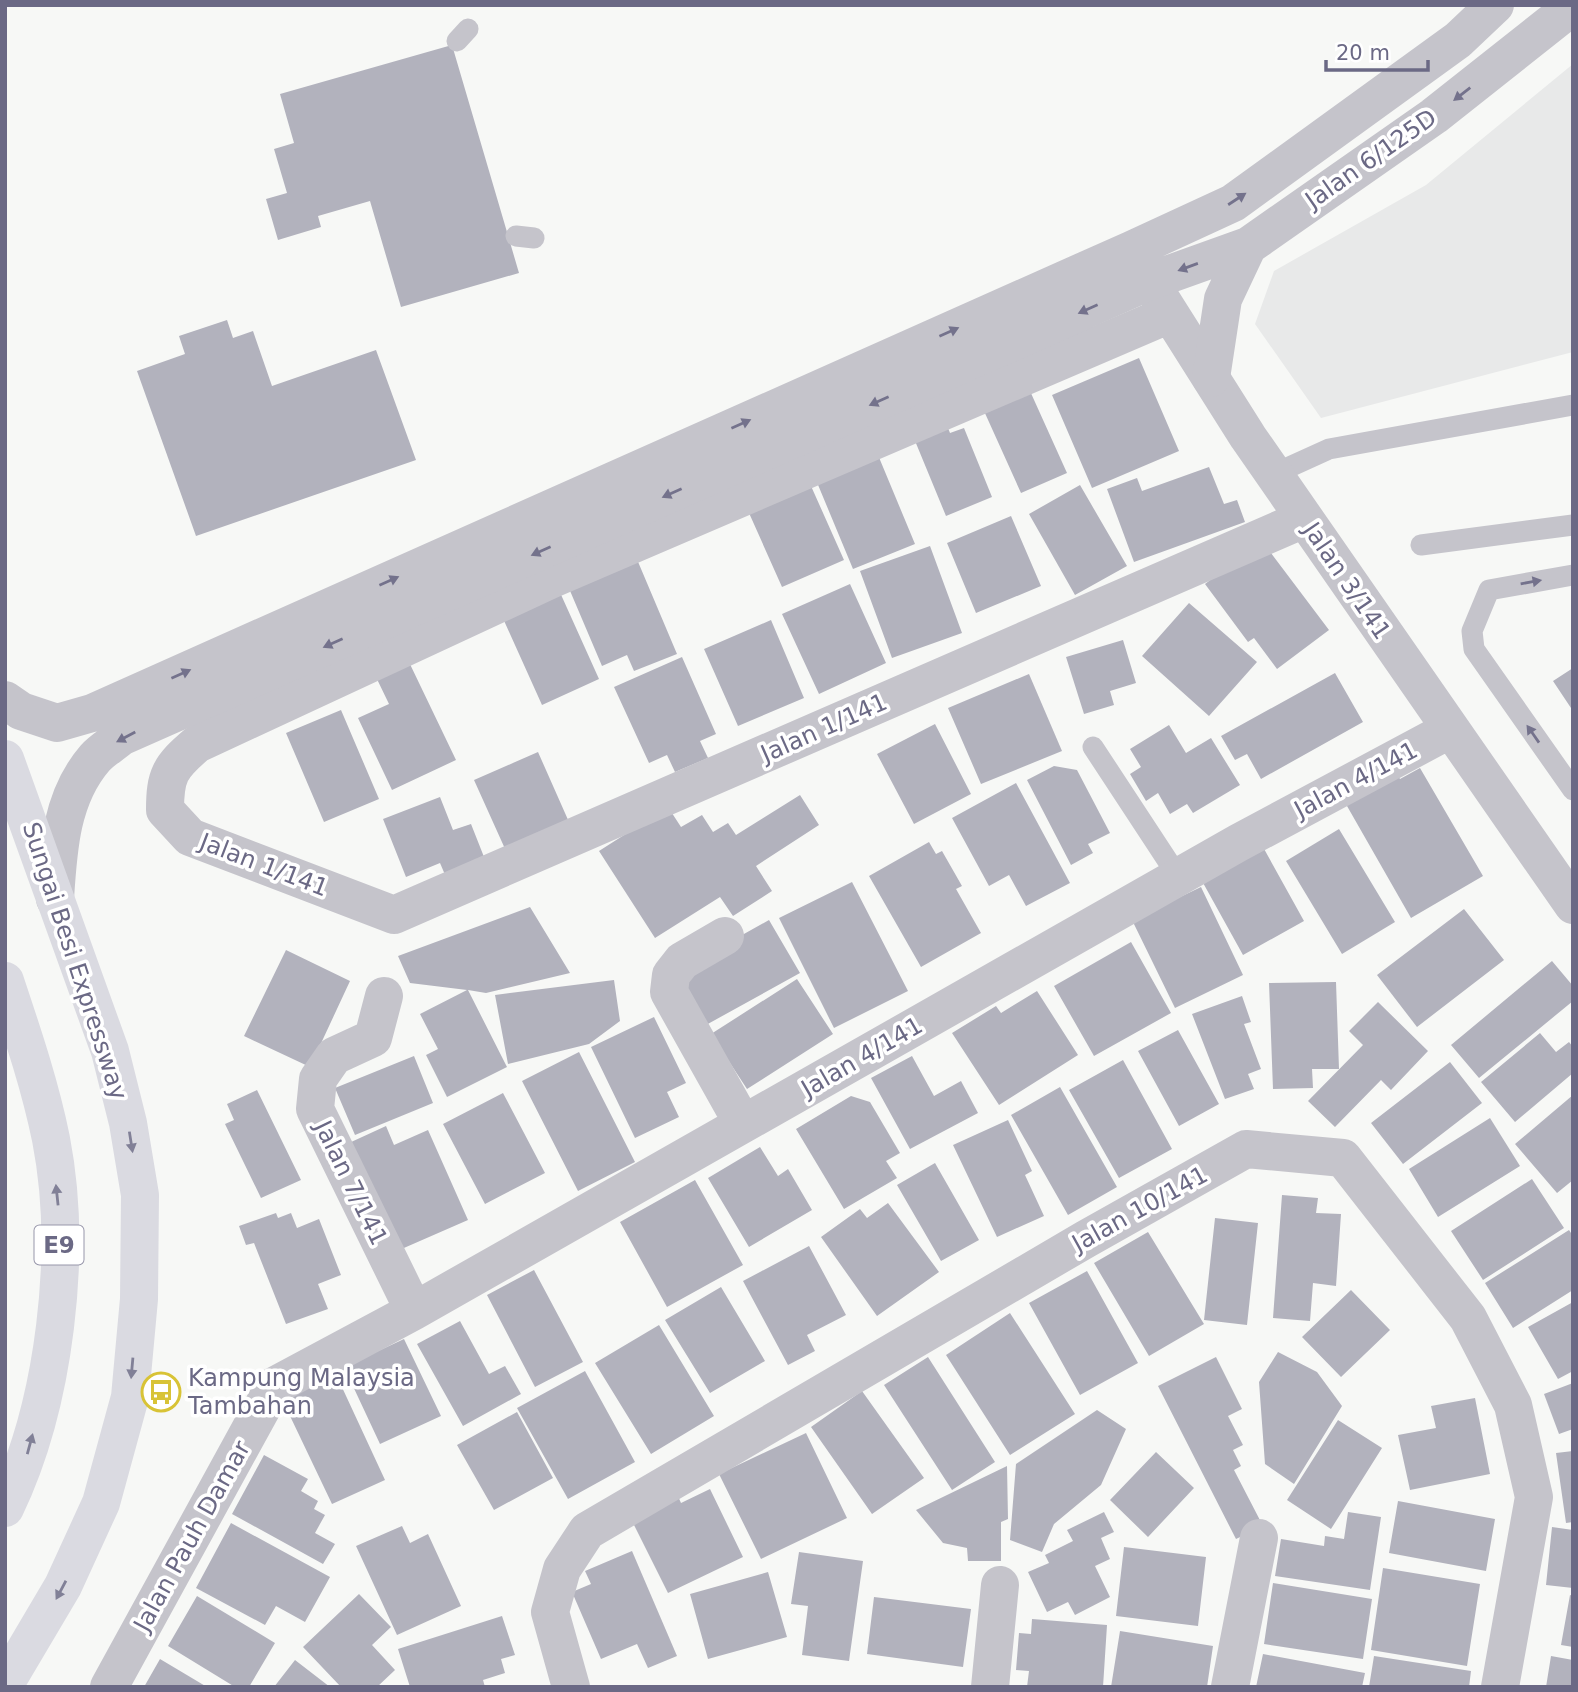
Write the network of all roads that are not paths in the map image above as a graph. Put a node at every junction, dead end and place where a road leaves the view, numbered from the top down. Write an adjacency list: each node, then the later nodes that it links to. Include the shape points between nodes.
1 (1495, 5): 4 (street, Jalan 6/125D, one-way to 1, via 1458,40)
2 (1573, 6): 3 (street, Jalan 6/125D, one-way to 3, via 1434,116)
3 (1248, 246): 4 (street, Jalan 6/125D, one-way to 4); 6 (street, via 1223,299)
4 (1141, 265): 5 (street, Jalan 3/141); 13 (street, one-way to 4, via 21,711 57,723 92,713); 19 (street, one-way to 19, via 121,737 96,757 78,783 63,820)
5 (1170, 314): 6 (street, Jalan 3/141); 9 (street, Jalan 1/141, via 552,579 197,744 178,760 165,784 165,810 190,837 394,915)
6 (1211, 378): 8 (street, Jalan 3/141)
7 (1573, 405): 8 (lane, via 1329,449)
8 (1274, 474): 9 (street, Jalan 3/141)
9 (1304, 519): 14 (street, Jalan 3/141)
10 (1573, 524): 11 (lane)
11 (1421, 545)
12 (1573, 575): 17 (lane, one-way to 12, via 1474,649 1472,631 1489,590)
13 (5, 699)
14 (1449, 730): 18 (street, Jalan 4/141); 20 (street, Jalan 3/141)
15 (1093, 747): 18 (lane)
16 (5, 759): 19 (highway, Sungai Besi Expressway)
17 (1573, 790)
18 (1178, 878): 24 (street, Jalan 4/141)
19 (55, 899): 30 (highway, Sungai Besi Expressway, one-way to 30, via 110,1051 128,1123 139,1195 139,1299 130,1396 101,1503 63,1586)
20 (1573, 905)
21 (726, 936): 24 (street, via 682,961 671,975 669,992)
22 (5, 981): 27 (highway, E9, one-way to 22, via 22,1474 46,1384 59,1291 51,1140)
23 (384, 996): 25 (street, Jalan 7/141, via 373,1038 334,1056 318,1079 315,1110)
24 (743, 1125): 25 (street, Jalan 4/141)
25 (414, 1311): 26 (street, Jalan 4/141)
26 (274, 1386): 31 (street, Jalan Pauh Damar)
27 (5, 1508)
28 (1259, 1538): 34 (street)
29 (1000, 1585): 33 (street)
30 (5, 1684)
31 (109, 1687)
32 (570, 1687): 35 (street, Jalan 10/141, via 551,1612 562,1569 587,1531 1246,1149 1343,1158 1468,1318 1513,1405 1534,1497)
33 (990, 1687)
34 (1230, 1687)
35 (1500, 1687)

